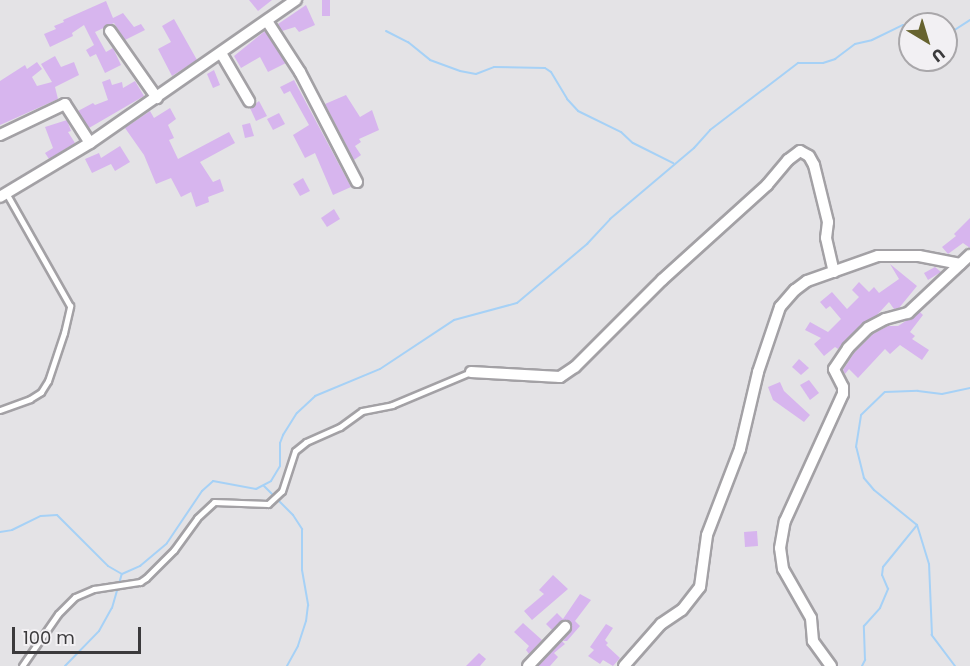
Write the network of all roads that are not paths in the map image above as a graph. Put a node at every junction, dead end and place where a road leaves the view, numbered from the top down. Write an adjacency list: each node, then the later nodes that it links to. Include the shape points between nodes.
1 (296, 0): 2 (street)
2 (267, 21): 4 (street); 9 (street, via 300,72)
3 (110, 31): 5 (street)
4 (221, 53): 5 (street); 6 (street)
5 (157, 98): 8 (street)
6 (249, 102)
7 (0, 135): 8 (street, via 65,104)
8 (90, 143): 10 (street)
9 (357, 182)
10 (3, 195): 15 (lane, via 70,306 48,381 41,392)
11 (970, 255): 12 (street)
12 (960, 264): 13 (street, via 919,256 878,256); 20 (street, via 908,313 868,328 838,361 834,369 843,394 785,520 780,548 783,569 811,618 817,649)
13 (834, 272): 14 (street, via 826,238 828,222 814,165 800,151 575,367 560,377); 19 (street, via 807,281 780,307 758,372 740,449 708,536 700,587)
14 (471, 372): 17 (lane, via 393,405 362,411 340,427 306,442 295,451 282,491 268,504 214,502 146,578 75,597 58,614)
15 (0, 410)
16 (565, 627): 18 (street)
17 (22, 666)
18 (528, 666)
19 (624, 666)
20 (831, 666)

